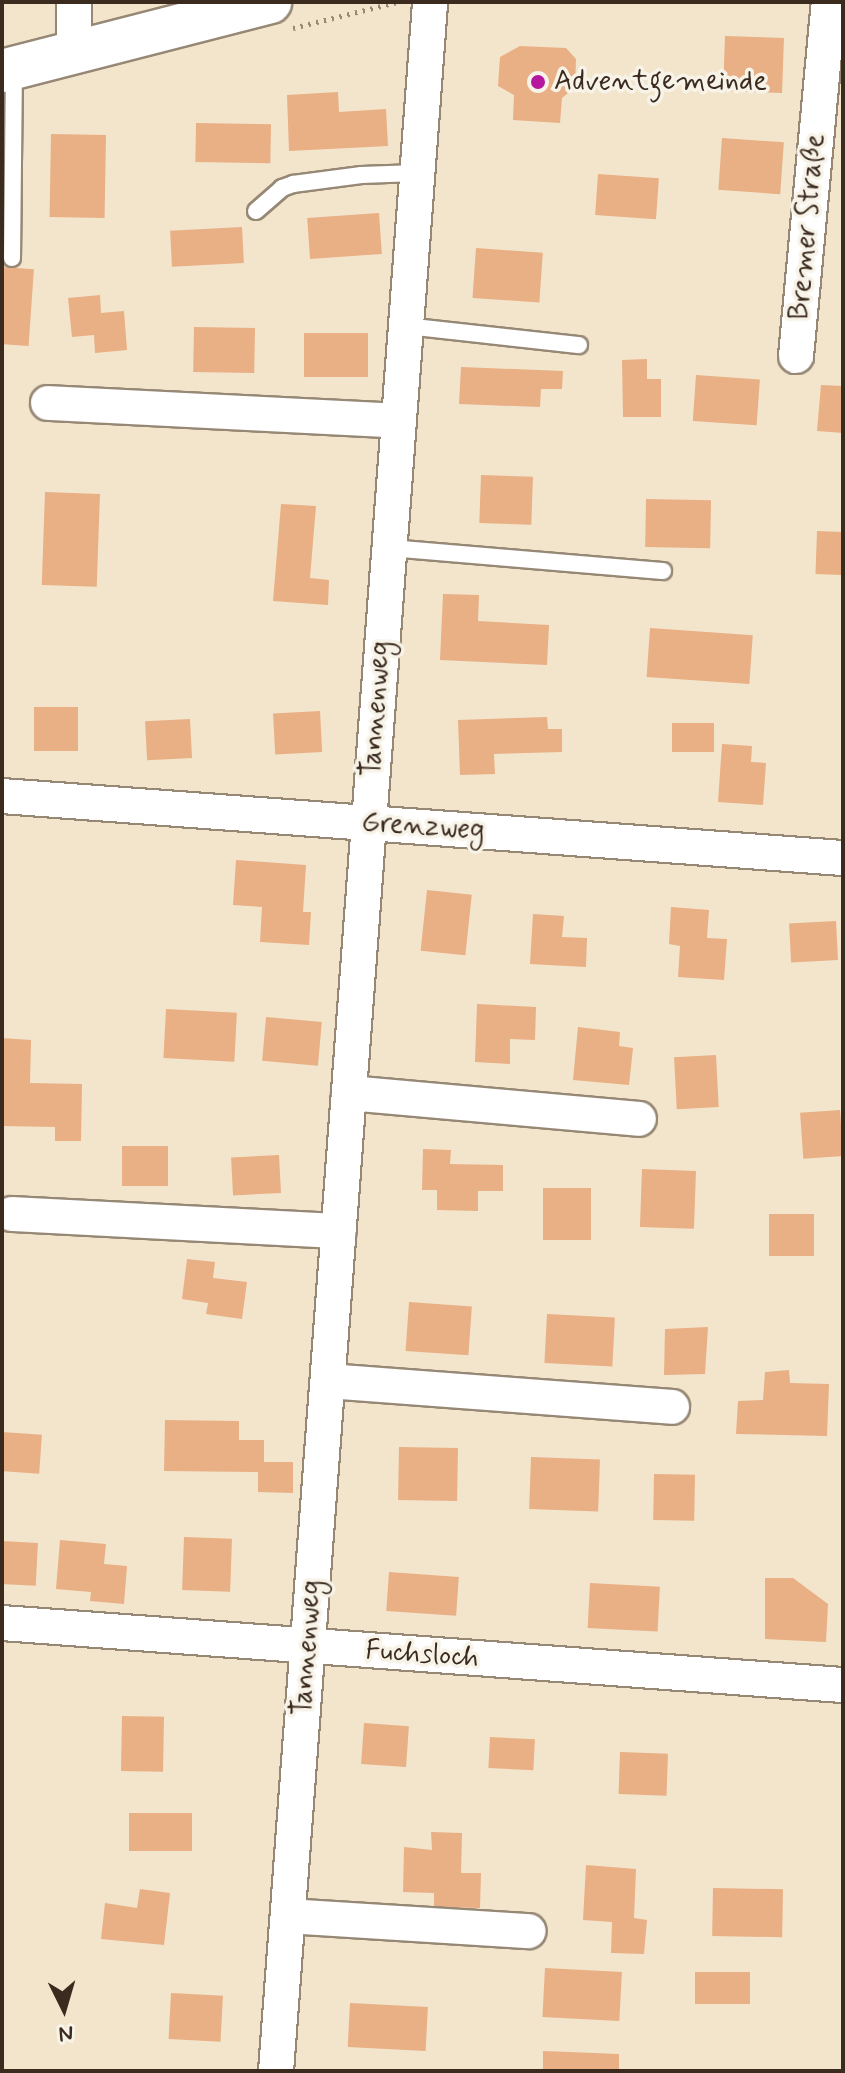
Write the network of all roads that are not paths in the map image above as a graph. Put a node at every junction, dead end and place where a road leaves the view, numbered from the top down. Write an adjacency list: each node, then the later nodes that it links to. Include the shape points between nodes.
1 (74, 2): 6 (street)
2 (270, 2): 5 (street)
3 (430, 2): 8 (street, Tannenweg)
4 (829, 2): 13 (street, Bremer Straße)
5 (186, 13): 6 (street)
6 (74, 53): 7 (street)
7 (8, 70): 10 (lane)
8 (417, 173): 9 (lane, via 293,184); 11 (street, Tannenweg)
9 (256, 211)
10 (12, 258)
11 (406, 326): 12 (lane); 15 (street, Tannenweg)
12 (579, 345)
13 (796, 356)
14 (48, 403): 15 (street)
15 (399, 421): 16 (street, Tannenweg)
16 (389, 548): 17 (lane); 19 (street, Tannenweg)
17 (663, 571)
18 (2, 796): 19 (street, Grenzweg)
19 (369, 823): 20 (street, Grenzweg); 21 (street, Tannenweg)
20 (843, 858)
21 (349, 1093): 22 (street); 24 (street, Tannenweg)
22 (639, 1119)
23 (12, 1214): 24 (street)
24 (339, 1231): 25 (street, Tannenweg)
25 (328, 1381): 26 (street); 28 (street, Tannenweg)
26 (672, 1407)
27 (2, 1623): 28 (street, Fuchsloch)
28 (308, 1647): 29 (street, Fuchsloch); 30 (street, Tannenweg)
29 (843, 1685)
30 (288, 1916): 31 (street); 32 (street, Tannenweg)
31 (529, 1931)
32 (276, 2071)

